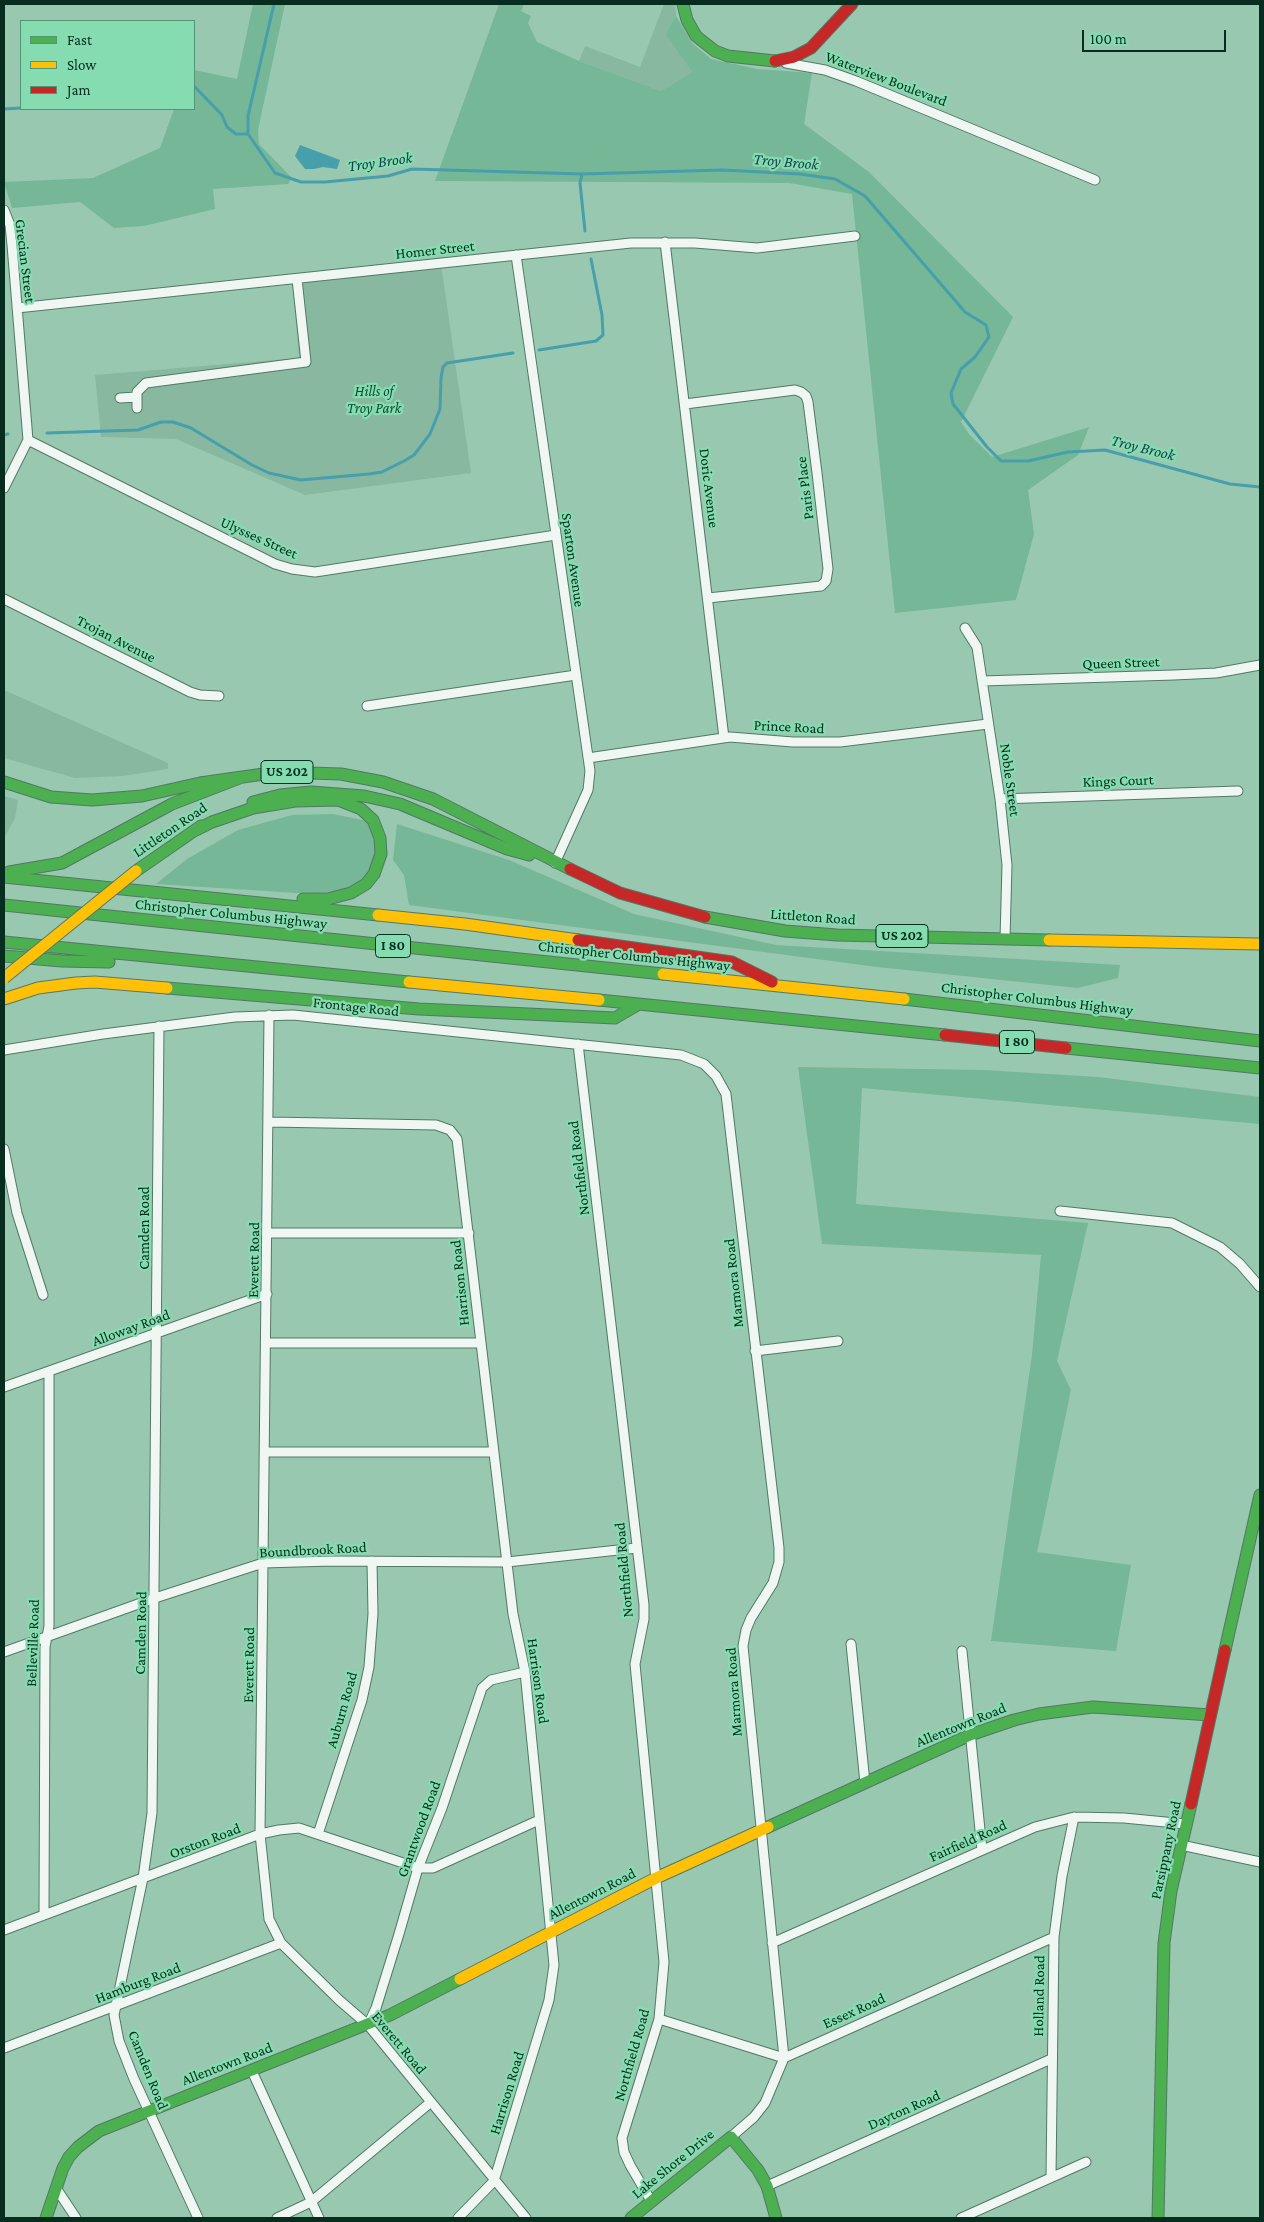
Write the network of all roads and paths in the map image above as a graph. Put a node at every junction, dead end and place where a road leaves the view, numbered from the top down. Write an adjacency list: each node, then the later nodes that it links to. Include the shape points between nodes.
1 (683, 4): 3 (main road, Waterview Boulevard, via 686,20 696,36 715,51 728,56)
2 (852, 4): 3 (main road, via 811,48 794,57)
3 (776, 61): 4 (street, Waterview Boulevard, via 825,70 856,81)
4 (1096, 180)
5 (4, 210): 10 (street, Grecian Street, via 10,225)
6 (855, 236): 7 (street, Homer Street, via 757,248)
7 (665, 242): 8 (street, Homer Street); 13 (street, Doric Avenue)
8 (516, 255): 9 (street, Homer Street); 17 (street, Sparton Avenue)
9 (297, 279): 10 (street, Homer Street); 11 (street, via 306,362 146,383 140,387)
10 (17, 308): 15 (street, Grecian Street)
11 (137, 397): 12 (street); 14 (street)
12 (120, 398)
13 (685, 404): 18 (street, Doric Avenue); 18 (street, Paris Place, via 795,390 801,392 808,402 817,473 828,569 826,581 821,586)
14 (137, 408)
15 (28, 440): 16 (street); 17 (street, Ulysses Street, via 292,570 315,572)
16 (4, 488)
17 (556, 535): 22 (street, Sparton Avenue)
18 (708, 598): 27 (street, Doric Avenue)
19 (4, 599): 24 (street, Trojan Avenue, via 190,692)
20 (965, 628): 23 (street, Noble Street, via 977,646)
21 (1260, 665): 23 (street, Queen Street, via 1216,673)
22 (576, 675): 25 (street); 28 (street, Sparton Avenue)
23 (982, 681): 26 (street, Noble Street)
24 (219, 696)
25 (367, 706)
26 (988, 724): 27 (street, Prince Road, via 840,742); 32 (street, Noble Street)
27 (724, 738): 28 (street, Prince Road)
28 (588, 758): 34 (street, Sparton Avenue, via 588,790)
29 (242, 777): 30 (main road, Littleton Road / US 202, via 142,796 92,800 51,797); 34 (main road, Littleton Road / US 202, via 311,772 383,782 433,799); 35 (main road, via 172,804 62,862)
30 (4, 782)
31 (1238, 791): 32 (street, Kings Court)
32 (1000, 799): 39 (street, Noble Street, via 1007,865)
33 (194, 831): 34 (main road, Littleton Road / US 202, via 211,819 260,800 295,793 329,792 400,804 507,849); 37 (main road, via 212,822 274,804 338,800 361,809 373,820 380,838 381,854 370,879 360,888 340,897 316,900); 44 (main road, Littleton Road / US 202, bridge, via 136,872)
34 (555, 862): 39 (main road, Littleton Road / US 202, via 620,893 699,916 759,927 837,935)
35 (4, 872)
36 (4, 877): 37 (main road)
37 (148, 892): 45 (main road, via 465,924 732,962)
38 (4, 905): 45 (main road, Christopher Columbus Highway / I 80)
39 (1005, 939): 41 (main road, Littleton Road / US 202)
40 (4, 942): 43 (main road, I 80)
41 (1260, 944)
42 (4, 956): 43 (main road, via 62,961)
43 (205, 963): 47 (main road, I 80)
44 (4, 978)
45 (783, 987): 50 (main road, Christopher Columbus Highway / I 80)
46 (4, 999): 47 (main road, via 58,984 96,982 419,1010 615,1018)
47 (639, 1004): 54 (main road, I 80)
48 (270, 1015): 49 (street, Frontage Road); 51 (street, Frontage Road, via 320,1016); 55 (street, Everett Road)
49 (159, 1026): 52 (street, Frontage Road); 63 (street, Camden Road)
50 (1260, 1041)
51 (578, 1044): 53 (street, Frontage Road, via 681,1055); 73 (street, Northfield Road)
52 (4, 1050)
53 (704, 1064): 67 (street, Marmora Road, via 716,1076 726,1094)
54 (1260, 1068)
55 (270, 1122): 58 (street, Everett Road); 59 (street, Harrison Road, via 436,1126 450,1130 457,1139)
56 (4, 1149): 62 (street, via 17,1213)
57 (1060, 1211): 60 (street, via 1172,1223 1220,1247)
58 (268, 1233): 59 (street); 61 (street, Everett Road)
59 (469, 1233): 66 (street, Harrison Road)
60 (1260, 1286)
61 (267, 1294): 63 (street, Alloway Road); 65 (street, Everett Road)
62 (43, 1295)
63 (157, 1333): 68 (street, Alloway Road); 77 (street, Camden Road)
64 (838, 1341): 67 (street)
65 (267, 1343): 66 (street); 70 (street, Everett Road)
66 (481, 1343): 71 (street, Harrison Road)
67 (755, 1351): 89 (street, Marmora Road, via 779,1548 773,1584 751,1618 743,1646)
68 (49, 1372): 69 (street, Alloway Road); 78 (street, Belleville Road, via 49,1626)
69 (4, 1387)
70 (266, 1452): 71 (street); 76 (street, Everett Road)
71 (494, 1452): 75 (street, Harrison Road)
72 (1260, 1494): 83 (main road, Parsippany Road)
73 (637, 1548): 75 (street, Boundbrook Road); 97 (street, Northfield Road, via 644,1620 635,1664)
74 (372, 1561): 75 (street, Boundbrook Road); 76 (street, Boundbrook Road); 91 (street, Auburn Road, via 369,1667 362,1700)
75 (507, 1562): 82 (street, Harrison Road)
76 (263, 1563): 77 (street, Boundbrook Road); 90 (street, Everett Road)
77 (155, 1598): 78 (street, Boundbrook Road); 96 (street, Camden Road, via 152,1812)
78 (46, 1637): 81 (street, Boundbrook Road); 98 (street, Belleville Road)
79 (851, 1644): 85 (street)
80 (962, 1651): 84 (street)
81 (4, 1652)
82 (525, 1672): 87 (street, Harrison Road); 95 (street, Grantwood Road, via 491,1680 482,1688 442,1808)
83 (1210, 1715): 84 (main road, Allentown Road, via 1093,1707 1039,1714); 88 (main road, Parsippany Road)
84 (970, 1735): 85 (main road, Allentown Road); 93 (street)
85 (865, 1783): 89 (main road, Allentown Road)
86 (1074, 1817): 88 (street, Fairfield Road); 93 (street, Fairfield Road, via 1035,1827); 101 (street, Holland Road)
87 (540, 1820): 95 (street, via 433,1868); 100 (street, Harrison Road)
88 (1186, 1824): 92 (main road, Parsippany Road)
89 (760, 1830): 97 (main road, Allentown Road); 103 (street, Marmora Road)
90 (260, 1834): 91 (street, Orston Road, via 299,1828); 96 (street, Orston Road); 102 (street, Everett Road, via 268,1913)
91 (318, 1834): 95 (street, Orston Road)
92 (1181, 1845): 94 (street); 131 (main road, Parsippany Road, via 1164,1943)
93 (982, 1850): 103 (street, Fairfield Road)
94 (1260, 1862)
95 (418, 1868): 106 (street, Grantwood Road)
96 (143, 1878): 98 (street, Orston Road); 104 (street, Camden Road)
97 (656, 1878): 100 (main road, Allentown Road); 105 (street, Northfield Road, via 664,1962)
98 (44, 1914): 99 (street, Orston Road)
99 (4, 1930)
100 (550, 1932): 106 (main road, Allentown Road); 116 (street, Harrison Road, via 554,1965 550,2000)
101 (1054, 1936): 108 (street, Essex Road); 109 (street, Holland Road)
102 (281, 1943): 104 (street, Hamburg Road); 106 (street, Everett Road)
103 (772, 1943): 108 (street, Marmora Road)
104 (115, 2007): 107 (street, Hamburg Road); 112 (street, Camden Road, via 118,2041)
105 (659, 2019): 108 (street); 119 (street, Northfield Road, via 622,2138 624,2152)
106 (368, 2025): 110 (main road, Allentown Road); 111 (street, Everett Road)
107 (4, 2048)
108 (784, 2058): 113 (street, Marmora Road, via 765,2103)
109 (1052, 2059): 115 (street, Holland Road); 117 (street, Dayton Road)
110 (252, 2071): 112 (main road, Allentown Road); 120 (street)
111 (431, 2102): 116 (street, Everett Road); 120 (street)
112 (148, 2110): 118 (main road, Allentown Road, via 88,2138 70,2157); 123 (street, Camden Road)
113 (731, 2137): 117 (main road, Lake Shore Drive); 119 (main road, Lake Shore Drive)
114 (1086, 2162): 115 (street)
115 (1051, 2177): 130 (street)
116 (494, 2180): 126 (street, Harrison Road); 127 (street, Everett Road)
117 (767, 2186): 129 (main road, Lake Shore Drive)
118 (56, 2188): 121 (main road, Allentown Road); 122 (street)
119 (651, 2201): 128 (main road, Lake Shore Drive)
120 (311, 2202): 124 (street); 125 (street)
121 (46, 2218)
122 (76, 2218)
123 (198, 2218)
124 (277, 2218)
125 (319, 2218)
126 (458, 2218)
127 (526, 2218)
128 (631, 2218)
129 (776, 2218)
130 (961, 2218)
131 (1158, 2218)

